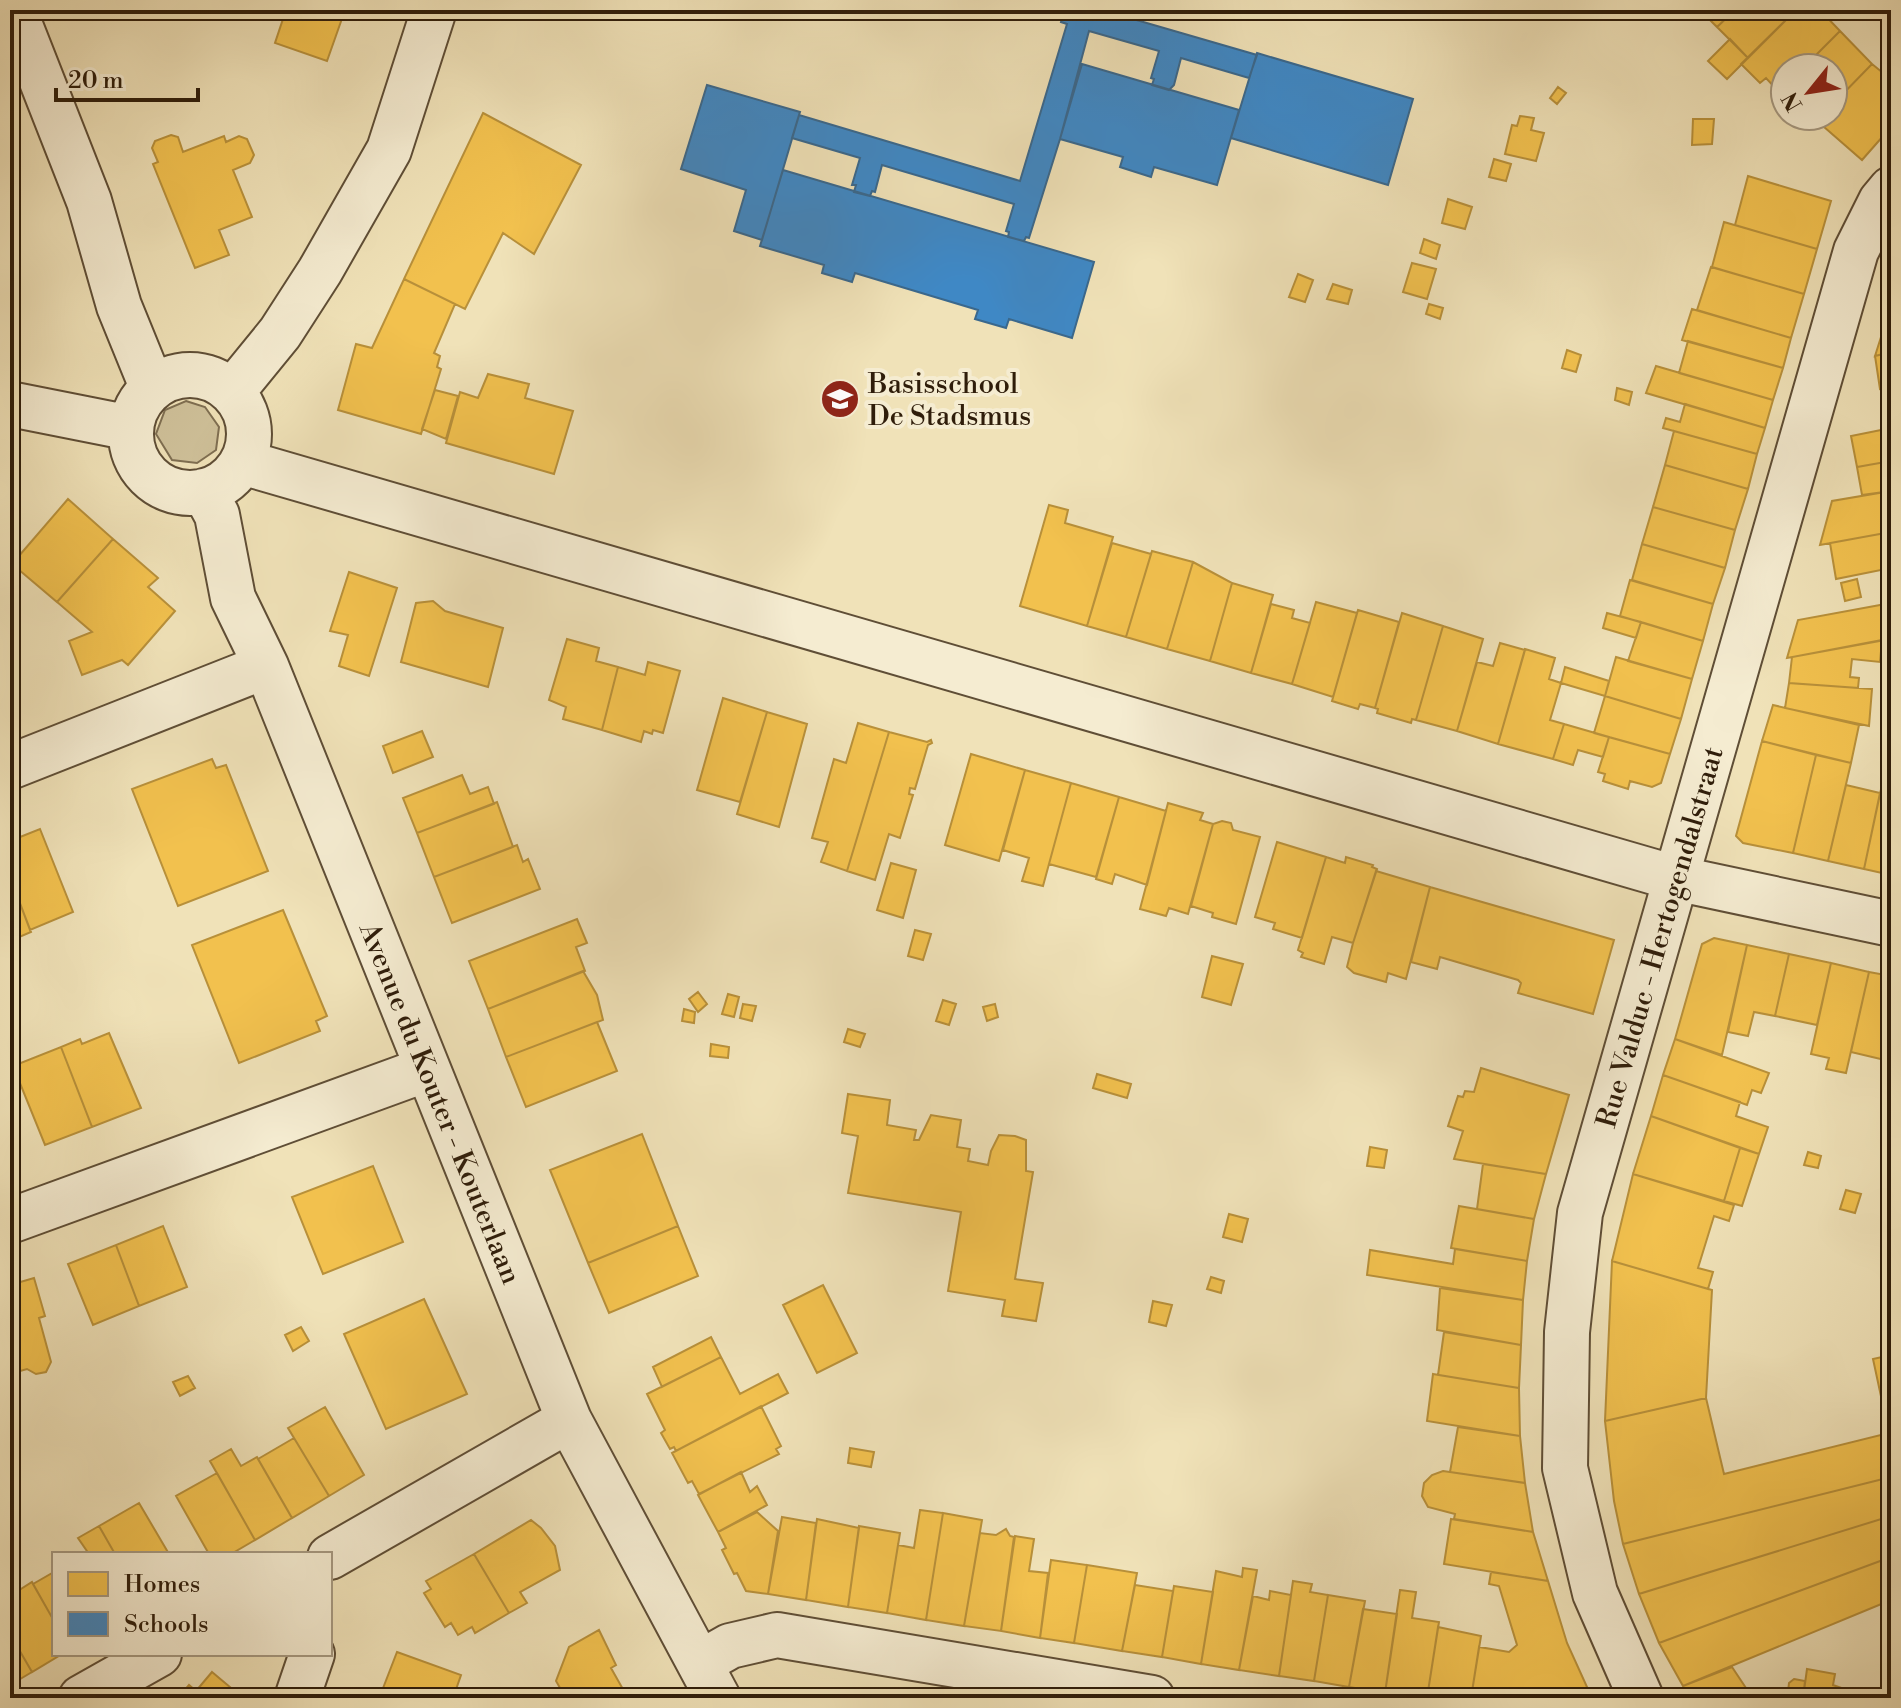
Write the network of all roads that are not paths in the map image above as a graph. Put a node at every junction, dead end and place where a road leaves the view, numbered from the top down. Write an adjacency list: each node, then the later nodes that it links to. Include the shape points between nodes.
1 (14, 10): 4 (street, via 89,201 119,306)
2 (434, 10): 5 (street, via 389,150 312,284)
3 (1891, 189): 12 (street, Rue Valduc - Hertogendalstraat, via 1856,251)
4 (152, 387): 5 (street, via 193,374 215,379); 7 (street, via 134,412)
5 (232, 392): 8 (street, via 249,426)
6 (10, 404): 7 (street)
7 (131, 428): 9 (street, via 131,446 151,478 185,493)
8 (242, 462): 9 (street, via 232,476); 12 (street)
9 (204, 491): 10 (street, Avenue du Kouter - Kouterlaan, via 217,515 233,598)
10 (266, 666): 11 (street); 14 (street, Avenue du Kouter - Kouterlaan)
11 (10, 767)
12 (1675, 878): 13 (street); 24 (street, Rue Valduc - Hertogendalstraat, via 1580,1213 1567,1332 1565,1468 1595,1593)
13 (1891, 924)
14 (427, 1069): 15 (street); 16 (street, Avenue du Kouter - Kouterlaan)
15 (10, 1221)
16 (569, 1420): 17 (street); 20 (street, Avenue du Kouter - Kouterlaan)
17 (332, 1556)
18 (155, 1656): 21 (street)
19 (311, 1656): 22 (street)
20 (709, 1680): 23 (street, via 730,1646 777,1635)
21 (81, 1698)
22 (297, 1698)
23 (1152, 1698)
24 (1641, 1698)

